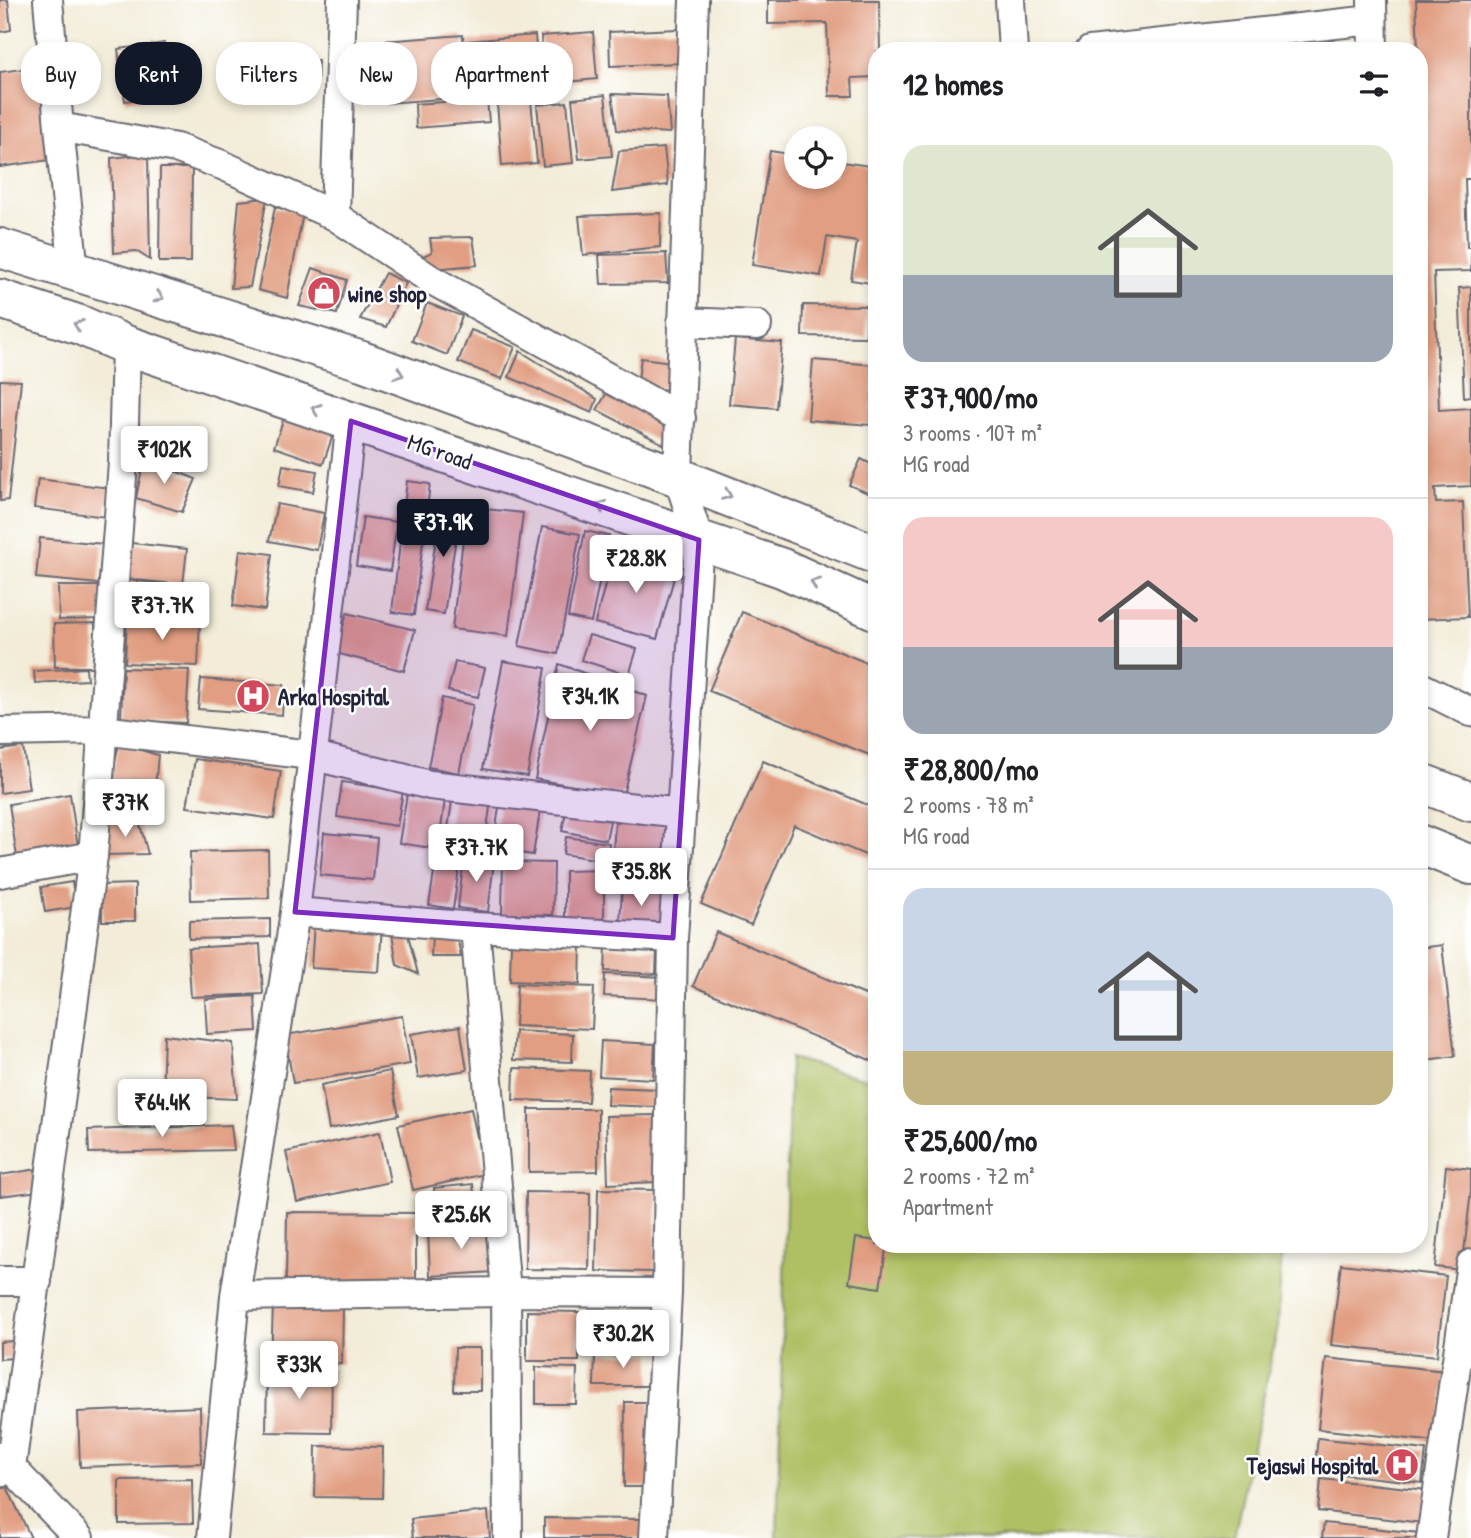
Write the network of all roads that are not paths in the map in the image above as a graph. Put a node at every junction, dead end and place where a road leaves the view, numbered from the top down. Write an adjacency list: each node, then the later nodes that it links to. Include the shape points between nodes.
1 (48, 0): 9 (street)
2 (342, 0): 10 (street)
3 (694, 0): 14 (street)
4 (1010, 0): 6 (street)
5 (1372, 10): 7 (street); 8 (street)
6 (1012, 42)
7 (1152, 42)
8 (1373, 42)
9 (59, 127): 10 (street, via 176,148); 12 (street)
10 (335, 216): 17 (street, via 430,279)
11 (0, 248): 12 (main road)
12 (74, 272): 19 (main road, one-way to 19, via 362,361)
13 (0, 299): 16 (main road, MG road, one-way to 13)
14 (682, 322): 15 (street); 17 (street)
15 (757, 325)
16 (126, 345): 18 (main road, MG road, one-way to 16); 25 (street, via 123,463)
17 (681, 418): 19 (street)
18 (351, 421): 20 (main road, MG road, one-way to 18); 27 (street)
19 (678, 477): 20 (street); 21 (main road, one-way to 21)
20 (699, 540): 22 (main road, MG road, one-way to 20, via 782,568); 30 (street)
21 (868, 551)
22 (868, 607)
23 (1428, 690): 24 (street)
24 (1471, 712)
25 (102, 730): 26 (street); 27 (street); 32 (street)
26 (0, 732)
27 (311, 755): 30 (street, via 430,785); 35 (street)
28 (1428, 785): 29 (main road)
29 (1471, 802)
30 (681, 813): 37 (street)
31 (1428, 847): 33 (main road)
32 (93, 856): 34 (street); 40 (street)
33 (1471, 864)
34 (0, 873)
35 (295, 912): 36 (street); 43 (street)
36 (475, 927): 37 (street); 41 (street)
37 (673, 938): 42 (street)
38 (1471, 1265): 49 (street)
39 (0, 1281): 40 (street)
40 (37, 1281): 44 (street)
41 (506, 1292): 42 (street); 43 (street); 47 (street)
42 (667, 1293): 48 (street)
43 (235, 1296): 46 (street)
44 (4, 1465): 45 (street)
45 (79, 1538)
46 (212, 1538)
47 (508, 1538)
48 (654, 1538)
49 (1431, 1538)

